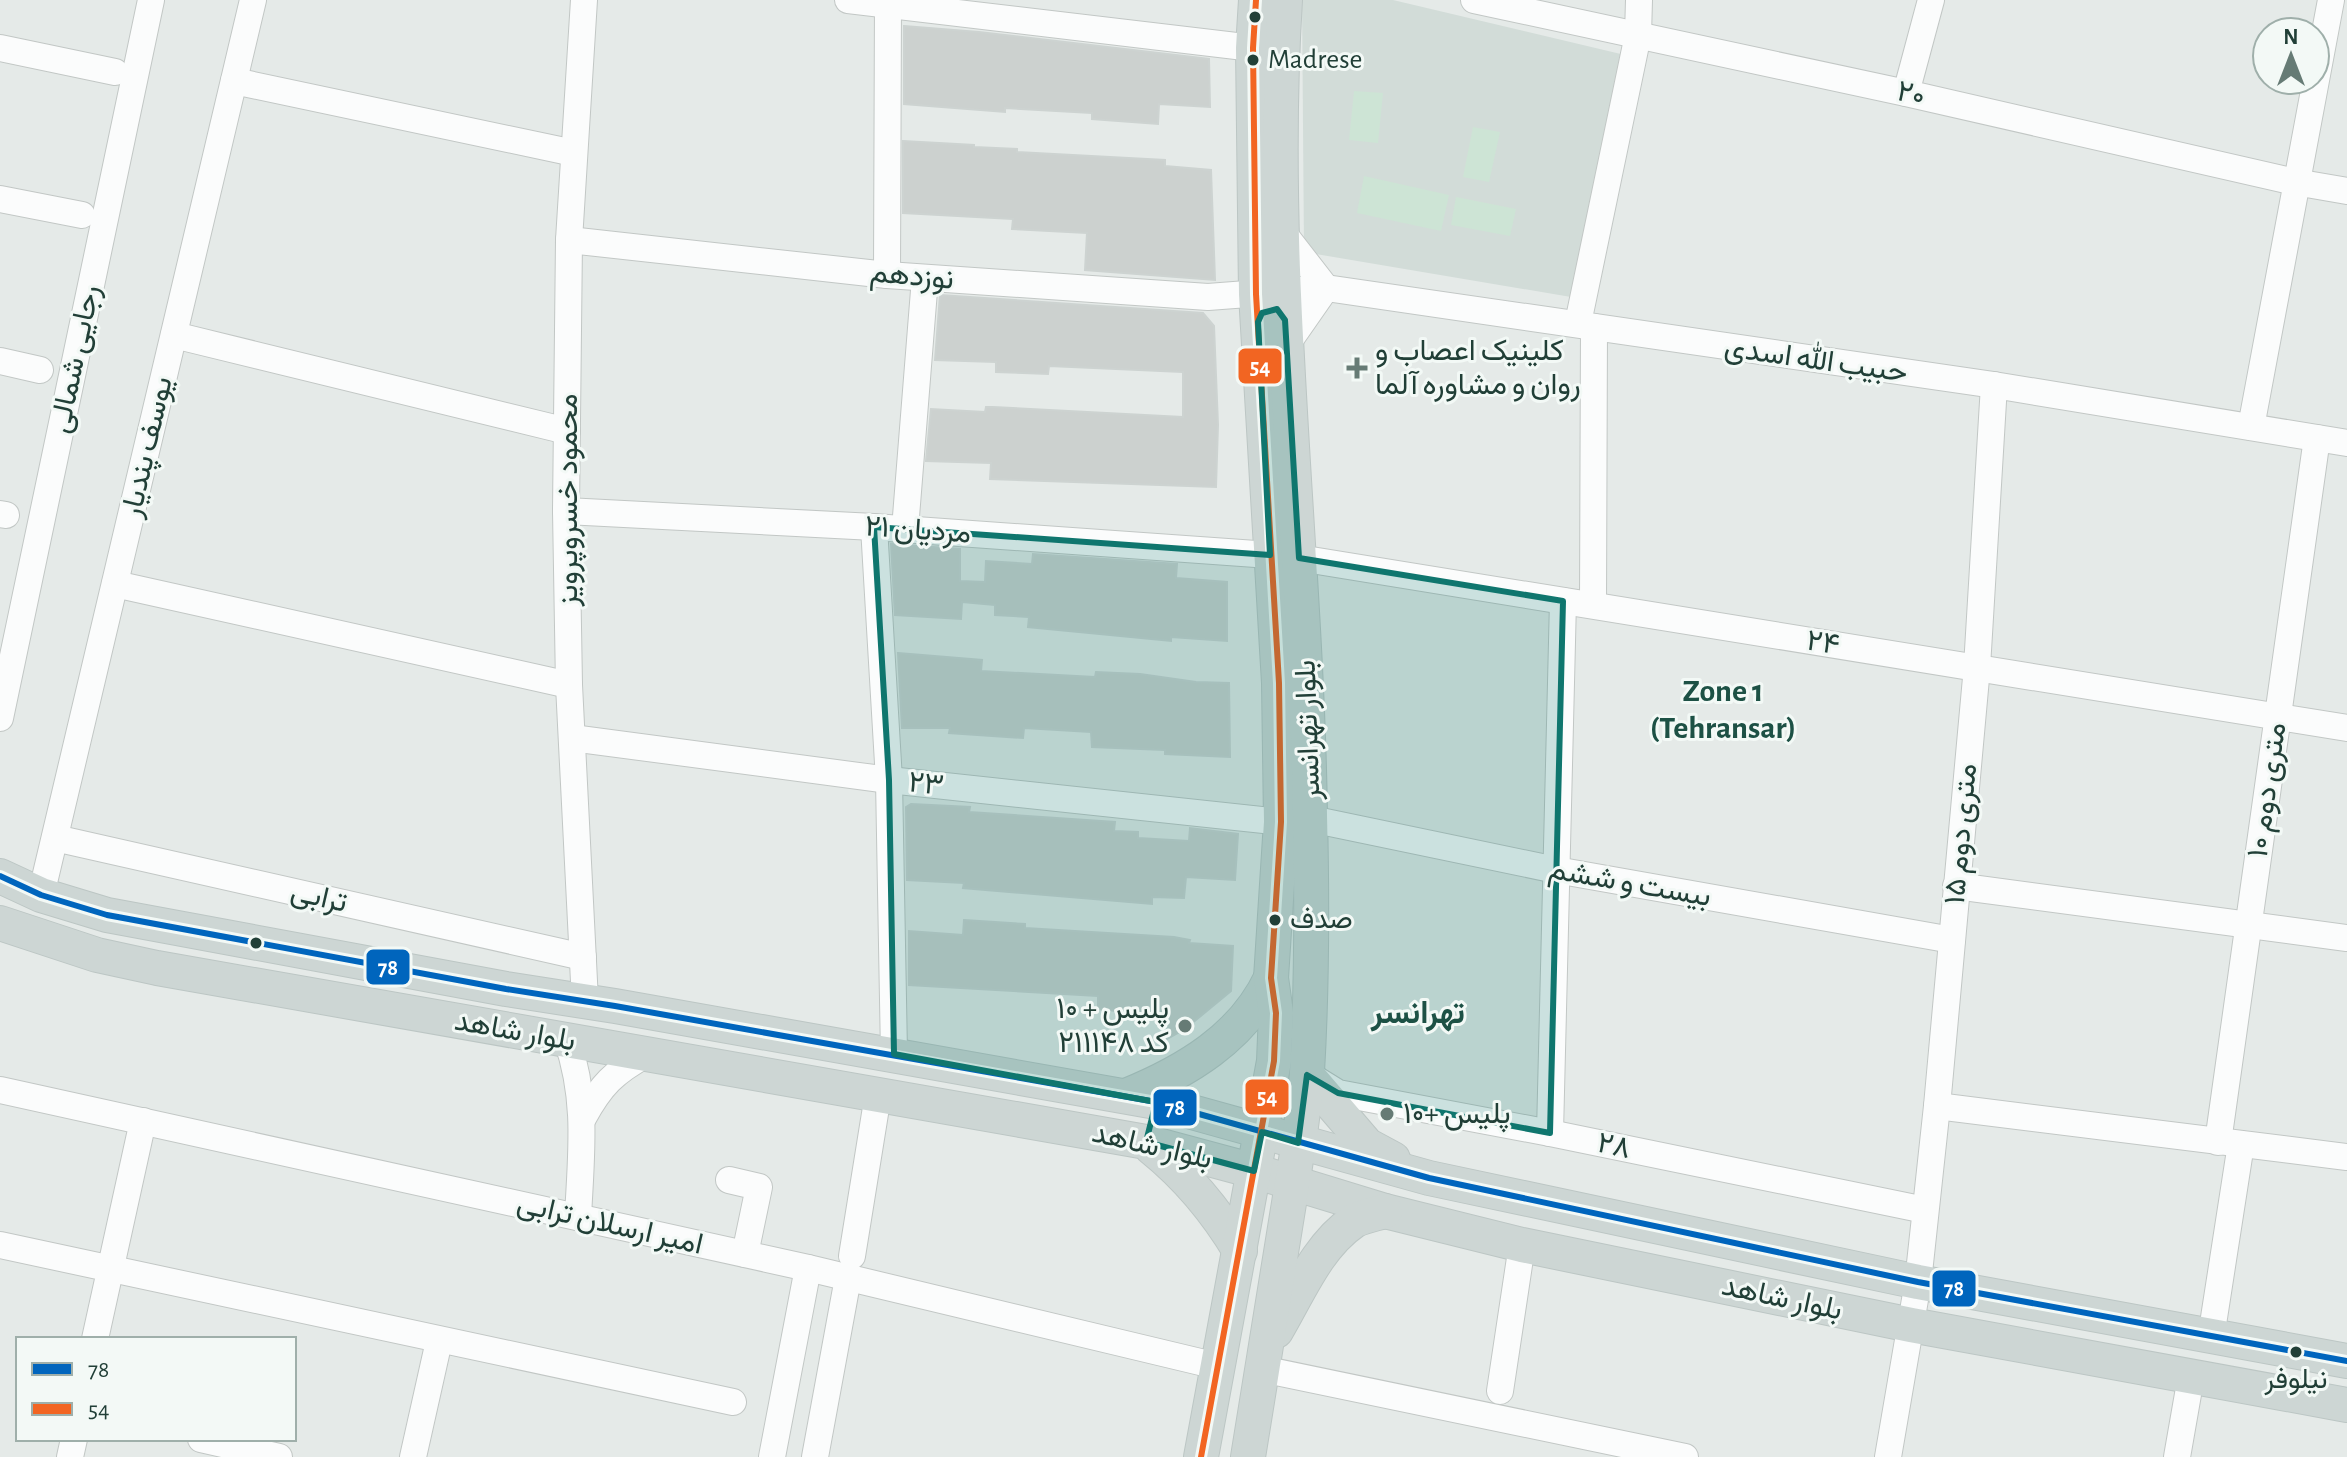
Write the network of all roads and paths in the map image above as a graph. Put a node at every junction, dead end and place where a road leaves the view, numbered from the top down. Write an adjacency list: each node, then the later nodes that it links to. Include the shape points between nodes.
1 (151, 0): 47 (street, رجایی شمالی)
2 (253, 0): 16 (street, یوسف پندیار)
3 (584, 0): 18 (street, محمود خسروپرویز)
4 (848, 0): 11 (street)
5 (1256, 0): 14 (main road, بلوار تهرانسر)
6 (1285, 0): 27 (main road, بلوار تهرانسر)
7 (1474, 0): 12 (street, ۲۰)
8 (1639, 0): 12 (street)
9 (1931, 0): 17 (street)
10 (2331, 0): 19 (street)
11 (888, 3): 14 (street); 24 (street)
12 (1638, 35): 17 (street, ۲۰); 28 (street)
13 (0, 48): 15 (street)
14 (1253, 48): 27 (main road, بلوار تهرانسر)
15 (115, 72)
16 (234, 81): 18 (street); 29 (street, یوسف پندیار)
17 (1906, 93): 19 (street, ۲۰)
18 (574, 153): 23 (street, محمود خسروپرویز)
19 (2295, 182): 20 (street, ۲۰); 33 (street)
20 (2347, 191)
21 (0, 199): 22 (street)
22 (82, 215)
23 (569, 240): 24 (street, نوزدهم); 34 (street, محمود خسروپرویز)
24 (887, 275): 25 (street, نوزدهم)
25 (925, 278): 27 (street, نوزدهم, via 1208,297); 39 (street)
26 (1326, 288): 27 (street); 27 (street, حبیب الله اسدی); 27 (street); 28 (street, حبیب الله اسدی)
27 (1273, 290): 40 (main road, بلوار تهرانسر)
28 (1586, 325): 32 (street, حبیب الله اسدی); 43 (street)
29 (174, 335): 34 (street); 41 (street, یوسف پندیار)
30 (0, 361): 31 (street)
31 (40, 370)
32 (1994, 385): 33 (street, حبیب الله اسدی); 44 (street, ۱۵ متری دوم)
33 (2251, 427): 35 (street, حبیب الله اسدی)
34 (567, 431): 37 (street, محمود خسروپرویز)
35 (2317, 438): 36 (street, حبیب الله اسدی); 46 (street, ۱۰ متری دوم)
36 (2347, 443)
37 (566, 511): 38 (street, ۲۱ مردیان); 45 (street, محمود خسروپرویز)
38 (874, 527): 39 (street, ۲۱ مردیان); 50 (street)
39 (905, 529): 40 (street, ۲۱ مردیان)
40 (1284, 556): 42 (street, ۲۴); 51 (main road, بلوار تهرانسر, via 1279,683)
41 (115, 584): 45 (street); 52 (street, یوسف پندیار)
42 (1563, 601): 43 (street, ۲۴); 53 (street)
43 (1593, 605): 44 (street, ۲۴)
44 (1977, 667): 46 (street, ۲۴); 55 (street, ۱۵ متری دوم)
45 (569, 685): 49 (street, محمود خسروپرویز)
46 (2278, 716): 48 (street, ۲۴); 58 (street, ۱۰ متری دوم)
47 (0, 718)
48 (2347, 728)
49 (572, 738): 50 (street, ۲۳); 61 (street, محمود خسروپرویز)
50 (889, 780): 51 (street, ۲۳); 66 (street)
51 (1296, 820): 53 (street, بیست و ششم); 62 (main road, بلوار تهرانسر); 67 (main road, بلوار تهرانسر)
52 (55, 838): 56 (street, یوسف پندیار); 61 (street, ترابی)
53 (1556, 870): 60 (street, بیست و ششم); 75 (street)
54 (0, 876): 56 (main road, بلوار شاهد)
55 (1956, 886): 58 (street); 60 (street, ۱۵ متری دوم)
56 (41, 895): 63 (main road, بلوار شاهد, via 165,927)
57 (0, 923): 64 (main road, بلوار شاهد, via 112,959)
58 (2248, 925): 59 (street); 78 (street, ۱۰ متری دوم)
59 (2347, 938)
60 (1952, 940): 71 (street, ۱۵ متری دوم)
61 (583, 957): 63 (street, محمود خسروپرویز)
62 (1271, 978): 70 (main road, via 1248,1017 1213,1050); 74 (main road, بلوار تهرانسر, via 1274,1061)
63 (585, 1001): 66 (main road, بلوار شاهد)
64 (567, 1040): 65 (main road, بلوار شاهد); 72 (street)
65 (647, 1054): 69 (main road, بلوار شاهد); 72 (street, via 620,1069 598,1091)
66 (894, 1054): 70 (main road, بلوار شاهد)
67 (1307, 1075): 75 (street, ۲۸, via 1338,1093); 77 (main road, بلوار تهرانسر); 81 (main road, via 1367,1145)
68 (0, 1090): 73 (street, امیر ارسلان ترابی)
69 (878, 1095): 76 (main road, بلوار شاهد); 91 (street)
70 (1141, 1099): 74 (main road, بلوار شاهد); 76 (main road)
71 (1937, 1106): 78 (street); 84 (street, ۱۵ متری دوم)
72 (583, 1118): 86 (street)
73 (143, 1121): 86 (street, امیر ارسلان ترابی); 92 (street)
74 (1262, 1132): 77 (main road, بلوار شاهد); 80 (main road, بلوار تهرانسر)
75 (1550, 1133): 84 (street, ۲۸)
76 (1146, 1142): 80 (main road, بلوار شاهد); 89 (main road, via 1185,1175)
77 (1298, 1143): 81 (main road, بلوار شاهد); 83 (main road, بلوار تهرانسر)
78 (2229, 1143): 79 (street); 97 (street, ۱۰ متری دوم)
79 (2347, 1157)
80 (1254, 1171): 83 (main road, بلوار شاهد); 89 (main road, بلوار تهرانسر)
81 (1429, 1178): 94 (main road, بلوار شاهد)
82 (729, 1180): 90 (street, via 759,1187)
83 (1292, 1183): 85 (main road, بلوار شاهد); 99 (main road, بلوار تهرانسر)
84 (1925, 1210): 94 (street, ۱۵ متری دوم)
85 (1385, 1211): 88 (main road, بلوار شاهد); 99 (main road, via 1355,1220 1316,1261)
86 (578, 1217): 90 (street, امیر ارسلان ترابی)
87 (0, 1245): 92 (street)
88 (1522, 1245): 95 (main road, بلوار شاهد); 103 (street)
89 (1240, 1251): 101 (main road, بلوار تهرانسر)
90 (745, 1254): 93 (street, امیر ارسلان ترابی)
91 (850, 1267): 93 (street, امیر ارسلان ترابی); 101 (street, امیر ارسلان ترابی); 110 (street)
92 (111, 1268): 96 (street); 98 (street)
93 (808, 1268): 109 (street)
94 (1918, 1282): 95 (street, ۱۵ متری دوم); 97 (main road, بلوار شاهد)
95 (1911, 1325): 102 (main road, بلوار شاهد); 114 (street, ۱۵ متری دوم)
96 (95, 1337)
97 (2211, 1337): 100 (main road, بلوار شاهد)
98 (439, 1341): 104 (street); 108 (street)
99 (1265, 1357): 112 (main road, بلوار تهرانسر); 113 (street)
100 (2347, 1361)
101 (1217, 1366): 111 (main road, بلوار تهرانسر)
102 (2191, 1377): 105 (main road, بلوار شاهد); 115 (street)
103 (1500, 1391)
104 (733, 1402)
105 (2347, 1405)
106 (210, 1441): 107 (street)
107 (279, 1457)
108 (413, 1457)
109 (772, 1457)
110 (815, 1457)
111 (1201, 1457)
112 (1248, 1457)
113 (1685, 1457)
114 (1888, 1457)
115 (2177, 1457)

